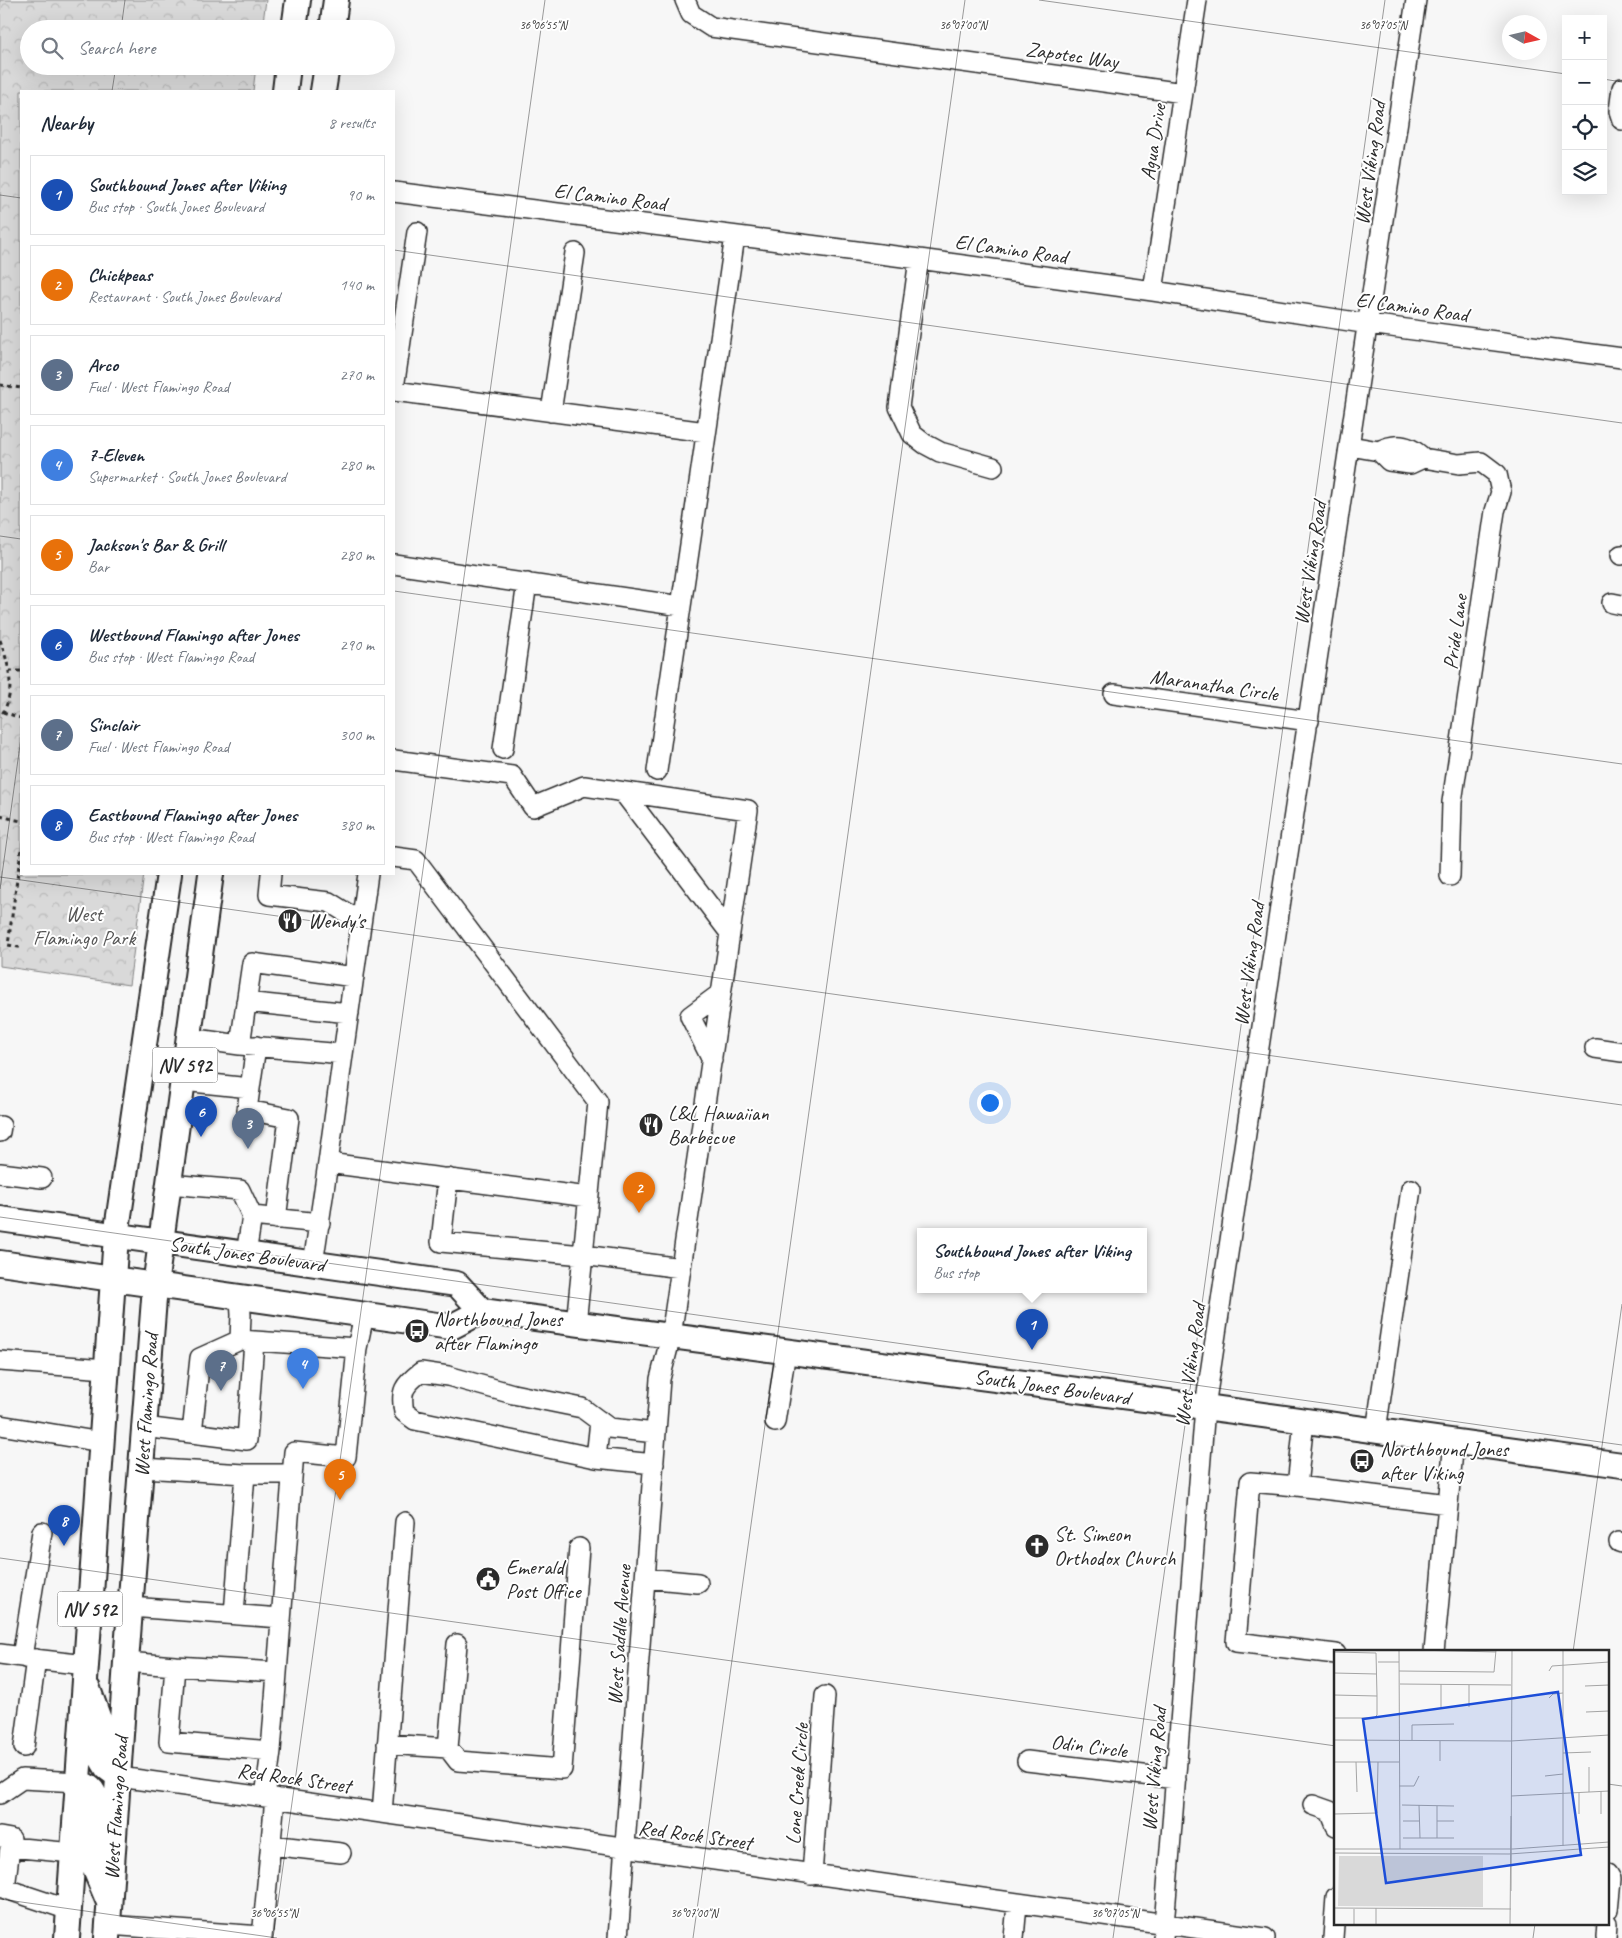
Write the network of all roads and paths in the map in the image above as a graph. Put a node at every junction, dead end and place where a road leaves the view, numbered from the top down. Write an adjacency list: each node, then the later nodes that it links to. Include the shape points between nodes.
1 (298, 0): 6 (main road)
2 (336, 0): 7 (main road)
3 (1197, 0): 13 (street, Agua Drive)
4 (1416, 0): 21 (street, West Viking Road)
5 (688, 7): 13 (street, Zapotec Way, via 711,27)
6 (295, 20)
7 (333, 20)
8 (287, 75): 11 (main road)
9 (326, 75): 12 (main road)
10 (1622, 88): 14 (street, via 1619,111)
11 (284, 90)
12 (323, 90)
13 (1183, 93): 20 (street, Agua Drive)
14 (1622, 120)
15 (395, 192): 17 (street, El Camino Road)
16 (417, 232): 23 (street)
17 (735, 236): 19 (street, El Camino Road); 28 (street)
18 (574, 253): 27 (street)
19 (919, 259): 20 (street, El Camino Road); 30 (street, via 899,408 912,434 924,444 940,452)
20 (1153, 291): 21 (street, El Camino Road)
21 (1369, 324): 22 (street, El Camino Road); 29 (street, West Viking Road)
22 (1622, 358)
23 (395, 383)
24 (0, 385): 25 (path)
25 (20, 388)
26 (395, 390): 27 (street)
27 (551, 412): 28 (street)
28 (706, 432): 33 (street)
29 (1350, 446): 41 (street, West Viking Road); 54 (street, Pride Lane, via 1379,451 1389,461 1410,464 1423,458 1459,464 1481,462 1497,474 1501,492 1495,511 1452,802)
30 (993, 467)
31 (395, 564): 32 (street)
32 (527, 583): 33 (street); 42 (street)
33 (681, 606): 44 (street)
34 (0, 640): 35 (path)
35 (9, 671): 36 (path); 38 (path, via 11,685)
36 (20, 671)
37 (1114, 694): 41 (street, Maranatha Circle)
38 (3, 712): 39 (path); 40 (path)
39 (0, 717)
40 (20, 718)
41 (1309, 721): 100 (street, West Viking Road)
42 (503, 749)
43 (395, 760): 45 (street, via 512,776 533,807 584,786)
44 (657, 771)
45 (624, 792): 56 (street); 56 (street, West Saddle Avenue, via 748,810)
46 (0, 816): 47 (path)
47 (20, 822)
48 (20, 857): 57 (path, via 8,945)
49 (395, 857): 76 (street, via 416,860 598,1102)
50 (169, 875): 81 (main road, West Flamingo Road / NV 592)
51 (211, 875): 62 (main road, West Flamingo Road / NV 592)
52 (271, 875): 55 (street, via 269,895 329,902)
53 (368, 875): 55 (street)
54 (1450, 876)
55 (361, 922): 58 (street)
56 (730, 933): 59 (street, West Saddle Avenue)
57 (23, 948)
58 (354, 976): 60 (street, via 252,963); 61 (street)
59 (721, 993): 67 (street, West Saddle Avenue); 67 (street, via 690,1016)
60 (246, 1002): 61 (street); 63 (street)
61 (349, 1013): 66 (street)
62 (189, 1038): 63 (street); 68 (main road, West Flamingo Road / NV 592)
63 (248, 1046): 66 (street); 69 (street)
64 (1595, 1048): 65 (street)
65 (1622, 1052)
66 (343, 1054): 70 (street)
67 (712, 1060): 87 (street, West Saddle Avenue)
68 (183, 1081): 69 (street); 74 (main road, West Flamingo Road / NV 592)
69 (250, 1088): 79 (street, via 247,1110 289,1118)
70 (328, 1163): 73 (street); 80 (street)
71 (0, 1174): 72 (street)
72 (42, 1178)
73 (448, 1178): 76 (street); 84 (street, via 441,1242)
74 (168, 1184): 77 (street, via 240,1190); 82 (main road, West Flamingo Road / NV 592)
75 (1411, 1189): 106 (street)
76 (588, 1196): 84 (street)
77 (252, 1216): 79 (street); 83 (street)
78 (0, 1219): 81 (main road, South Jones Boulevard)
79 (276, 1219): 80 (street)
80 (320, 1223): 86 (street)
81 (116, 1236): 82 (main road, South Jones Boulevard); 88 (main road, West Flamingo Road / NV 592)
82 (161, 1242): 83 (main road, South Jones Boulevard); 89 (main road, West Flamingo Road / NV 592)
83 (246, 1254): 86 (main road, South Jones Boulevard)
84 (582, 1255): 87 (street); 93 (street)
85 (0, 1263): 88 (main road, South Jones Boulevard)
86 (313, 1264): 91 (main road, South Jones Boulevard, via 458,1284)
87 (681, 1268): 94 (street, West Saddle Avenue)
88 (112, 1280): 89 (main road, South Jones Boulevard); 99 (main road, West Flamingo Road / NV 592)
89 (155, 1286): 90 (main road, South Jones Boulevard); 105 (main road, West Flamingo Road / NV 592)
90 (240, 1298): 92 (main road, South Jones Boulevard); 95 (street)
91 (482, 1312): 92 (main road, South Jones Boulevard, via 451,1327); 93 (main road, South Jones Boulevard)
92 (364, 1315): 96 (street)
93 (576, 1324): 94 (main road, South Jones Boulevard)
94 (671, 1336): 97 (main road, South Jones Boulevard); 107 (street, West Saddle Avenue, via 660,1379)
95 (247, 1341): 96 (street); 108 (street, via 200,1358); 108 (street, via 247,1440)
96 (357, 1348): 116 (street, via 346,1457 294,1452)
97 (786, 1352): 100 (main road, South Jones Boulevard); 103 (street)
98 (0, 1361): 99 (street)
99 (106, 1369): 109 (main road, West Flamingo Road / NV 592)
100 (1206, 1407): 101 (main road, South Jones Boulevard); 143 (street, West Viking Road)
101 (1304, 1420): 106 (main road, South Jones Boulevard); 117 (street)
102 (600, 1421): 107 (street, via 609,1428); 111 (street); 111 (street, via 582,1408 421,1372 408,1382 401,1397 404,1412 415,1420)
103 (775, 1422)
104 (0, 1425): 109 (street)
105 (144, 1427): 108 (street); 114 (main road, West Flamingo Road / NV 592)
106 (1376, 1431): 110 (main road, South Jones Boulevard)
107 (656, 1432): 112 (street, West Saddle Avenue)
108 (192, 1433)
109 (101, 1442): 134 (main road, West Flamingo Road / NV 592)
110 (1454, 1442): 113 (main road, South Jones Boulevard); 118 (street)
111 (596, 1458): 112 (street)
112 (654, 1464): 122 (street, West Saddle Avenue)
113 (1622, 1465)
114 (142, 1468): 115 (street); 124 (main road, West Flamingo Road / NV 592)
115 (245, 1474): 116 (street); 125 (street)
116 (292, 1474): 126 (street)
117 (1296, 1486): 118 (street); 130 (street, via 1250,1482 1236,1642)
118 (1448, 1504): 128 (street)
119 (405, 1522): 137 (street)
120 (42, 1532): 131 (street)
121 (579, 1548): 139 (street, via 562,1769 458,1761)
122 (645, 1578): 123 (street); 152 (street, West Saddle Avenue)
123 (698, 1583)
124 (130, 1607): 125 (street); 132 (main road, West Flamingo Road / NV 592)
125 (234, 1614): 126 (street)
126 (281, 1618): 135 (street)
127 (457, 1644): 139 (street)
128 (1434, 1650)
129 (0, 1654): 131 (street)
130 (1334, 1654)
131 (29, 1658): 134 (street); 138 (street)
132 (126, 1662): 133 (street); 142 (main road, West Flamingo Road / NV 592)
133 (174, 1666): 135 (street); 140 (street, via 169,1742)
134 (85, 1672): 142 (main road, via 101,1725 101,1758 107,1768); 144 (main road, West Flamingo Road / NV 592)
135 (277, 1672): 140 (street)
136 (826, 1696): 155 (street, Lone Creek Circle)
137 (386, 1744): 139 (street); 148 (street)
138 (24, 1748)
139 (448, 1748)
140 (271, 1751): 146 (street)
141 (1027, 1761): 143 (street, Odin Circle)
142 (119, 1777): 146 (street, Red Rock Street); 159 (main road, West Flamingo Road / NV 592)
143 (1176, 1779): 161 (street, West Viking Road)
144 (78, 1782): 145 (street, via 22,1779); 153 (main road, West Flamingo Road / NV 592); 159 (main road, via 90,1786 96,1800 92,1862)
145 (0, 1794)
146 (270, 1798): 148 (street, Red Rock Street); 151 (street)
147 (1313, 1805): 149 (street, via 1330,1811)
148 (382, 1813): 152 (street, Red Rock Street)
149 (1334, 1821)
150 (5, 1842): 153 (street); 156 (street)
151 (270, 1845): 154 (street); 162 (street)
152 (625, 1847): 155 (street, Red Rock Street); 164 (street, West Saddle Avenue)
153 (73, 1853): 158 (main road, West Flamingo Road / NV 592)
154 (342, 1853)
155 (812, 1875): 157 (street, Red Rock Street)
156 (3, 1888): 158 (street)
157 (1017, 1904): 161 (street, Red Rock Street); 165 (street)
158 (69, 1910): 163 (main road, West Flamingo Road / NV 592)
159 (108, 1922): 162 (street)
160 (1334, 1924): 167 (street)
161 (1163, 1931): 166 (street, Red Rock Street)
162 (262, 1937)
163 (67, 1938)
164 (618, 1938)
165 (1014, 1938)
166 (1265, 1938)
167 (1333, 1938)

